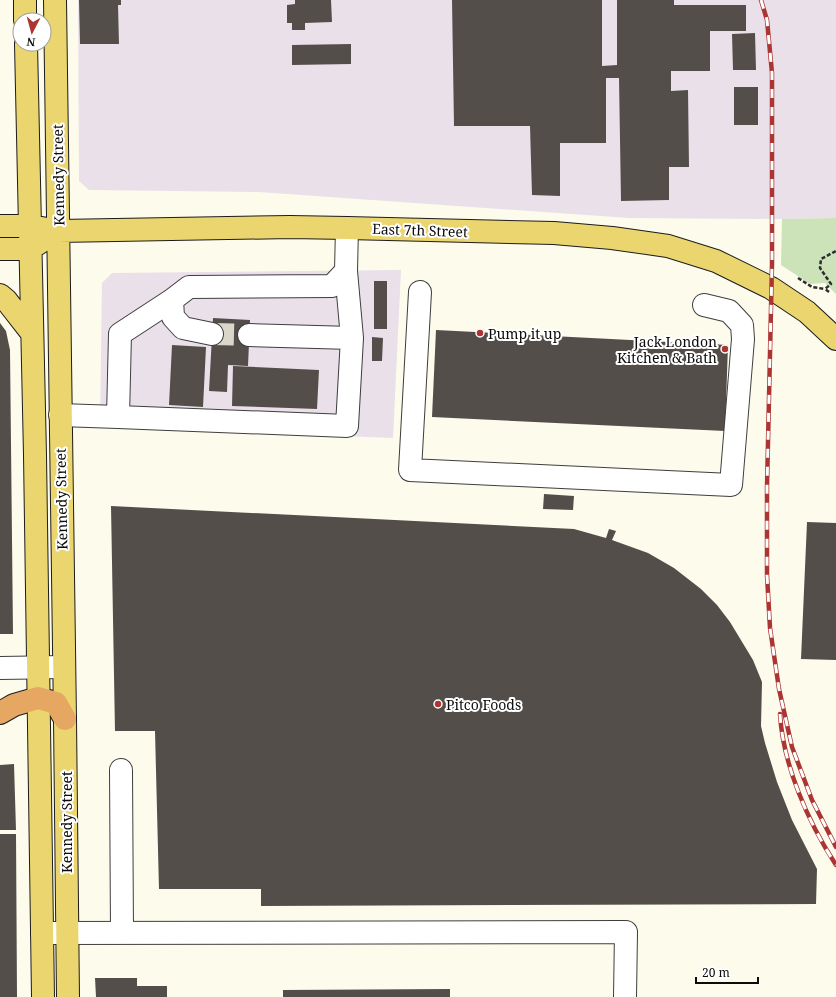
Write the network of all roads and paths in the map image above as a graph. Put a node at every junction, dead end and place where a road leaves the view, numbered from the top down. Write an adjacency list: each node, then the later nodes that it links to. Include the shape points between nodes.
1 (25, 0): 3 (main road)
2 (55, 0): 8 (main road, Kennedy Street)
3 (25, 12)
4 (26, 52): 6 (main road, Kennedy Street)
5 (0, 226): 6 (main road, East 7th Street)
6 (30, 226): 8 (main road, East 7th Street); 10 (main road, Kennedy Street)
7 (347, 228): 8 (main road, East 7th Street); 12 (lane); 24 (main road, East 7th Street, via 554,233 668,246 716,261 771,288 807,312)
8 (59, 231): 10 (main road); 25 (main road, Kennedy Street)
9 (0, 249): 10 (main road)
10 (30, 249): 20 (main road, Kennedy Street)
11 (836, 251): 14 (path, via 821,260 820,268 831,284)
12 (346, 271): 18 (lane, via 332,286 188,287); 23 (lane)
13 (792, 275): 14 (path, via 812,287)
14 (825, 289): 16 (path)
15 (420, 292): 19 (lane, via 410,470 732,485 742,325 728,311)
16 (829, 292)
17 (0, 295): 20 (main road)
18 (172, 300): 21 (lane, via 173,317 183,328); 26 (lane, via 120,334)
19 (704, 305)
20 (32, 332): 27 (main road, Kennedy Street)
21 (212, 334)
22 (249, 335): 23 (lane)
23 (352, 338): 26 (lane, via 347,426)
24 (836, 339)
25 (60, 415): 26 (lane); 28 (main road, Kennedy Street)
26 (118, 417)
27 (38, 667): 28 (lane); 29 (lane); 30 (main road, Kennedy Street)
28 (64, 667): 32 (main road, Kennedy Street)
29 (0, 668)
30 (38, 698): 31 (highway, via 14,705); 32 (highway, via 56,703); 34 (main road, Kennedy Street)
31 (0, 713)
32 (65, 719): 36 (main road, Kennedy Street)
33 (121, 770): 35 (lane)
34 (42, 933): 36 (lane); 37 (main road, Kennedy Street)
35 (122, 933): 36 (lane); 39 (lane, via 626,932)
36 (67, 934): 38 (main road, Kennedy Street)
37 (43, 997)
38 (68, 997)
39 (626, 997)

